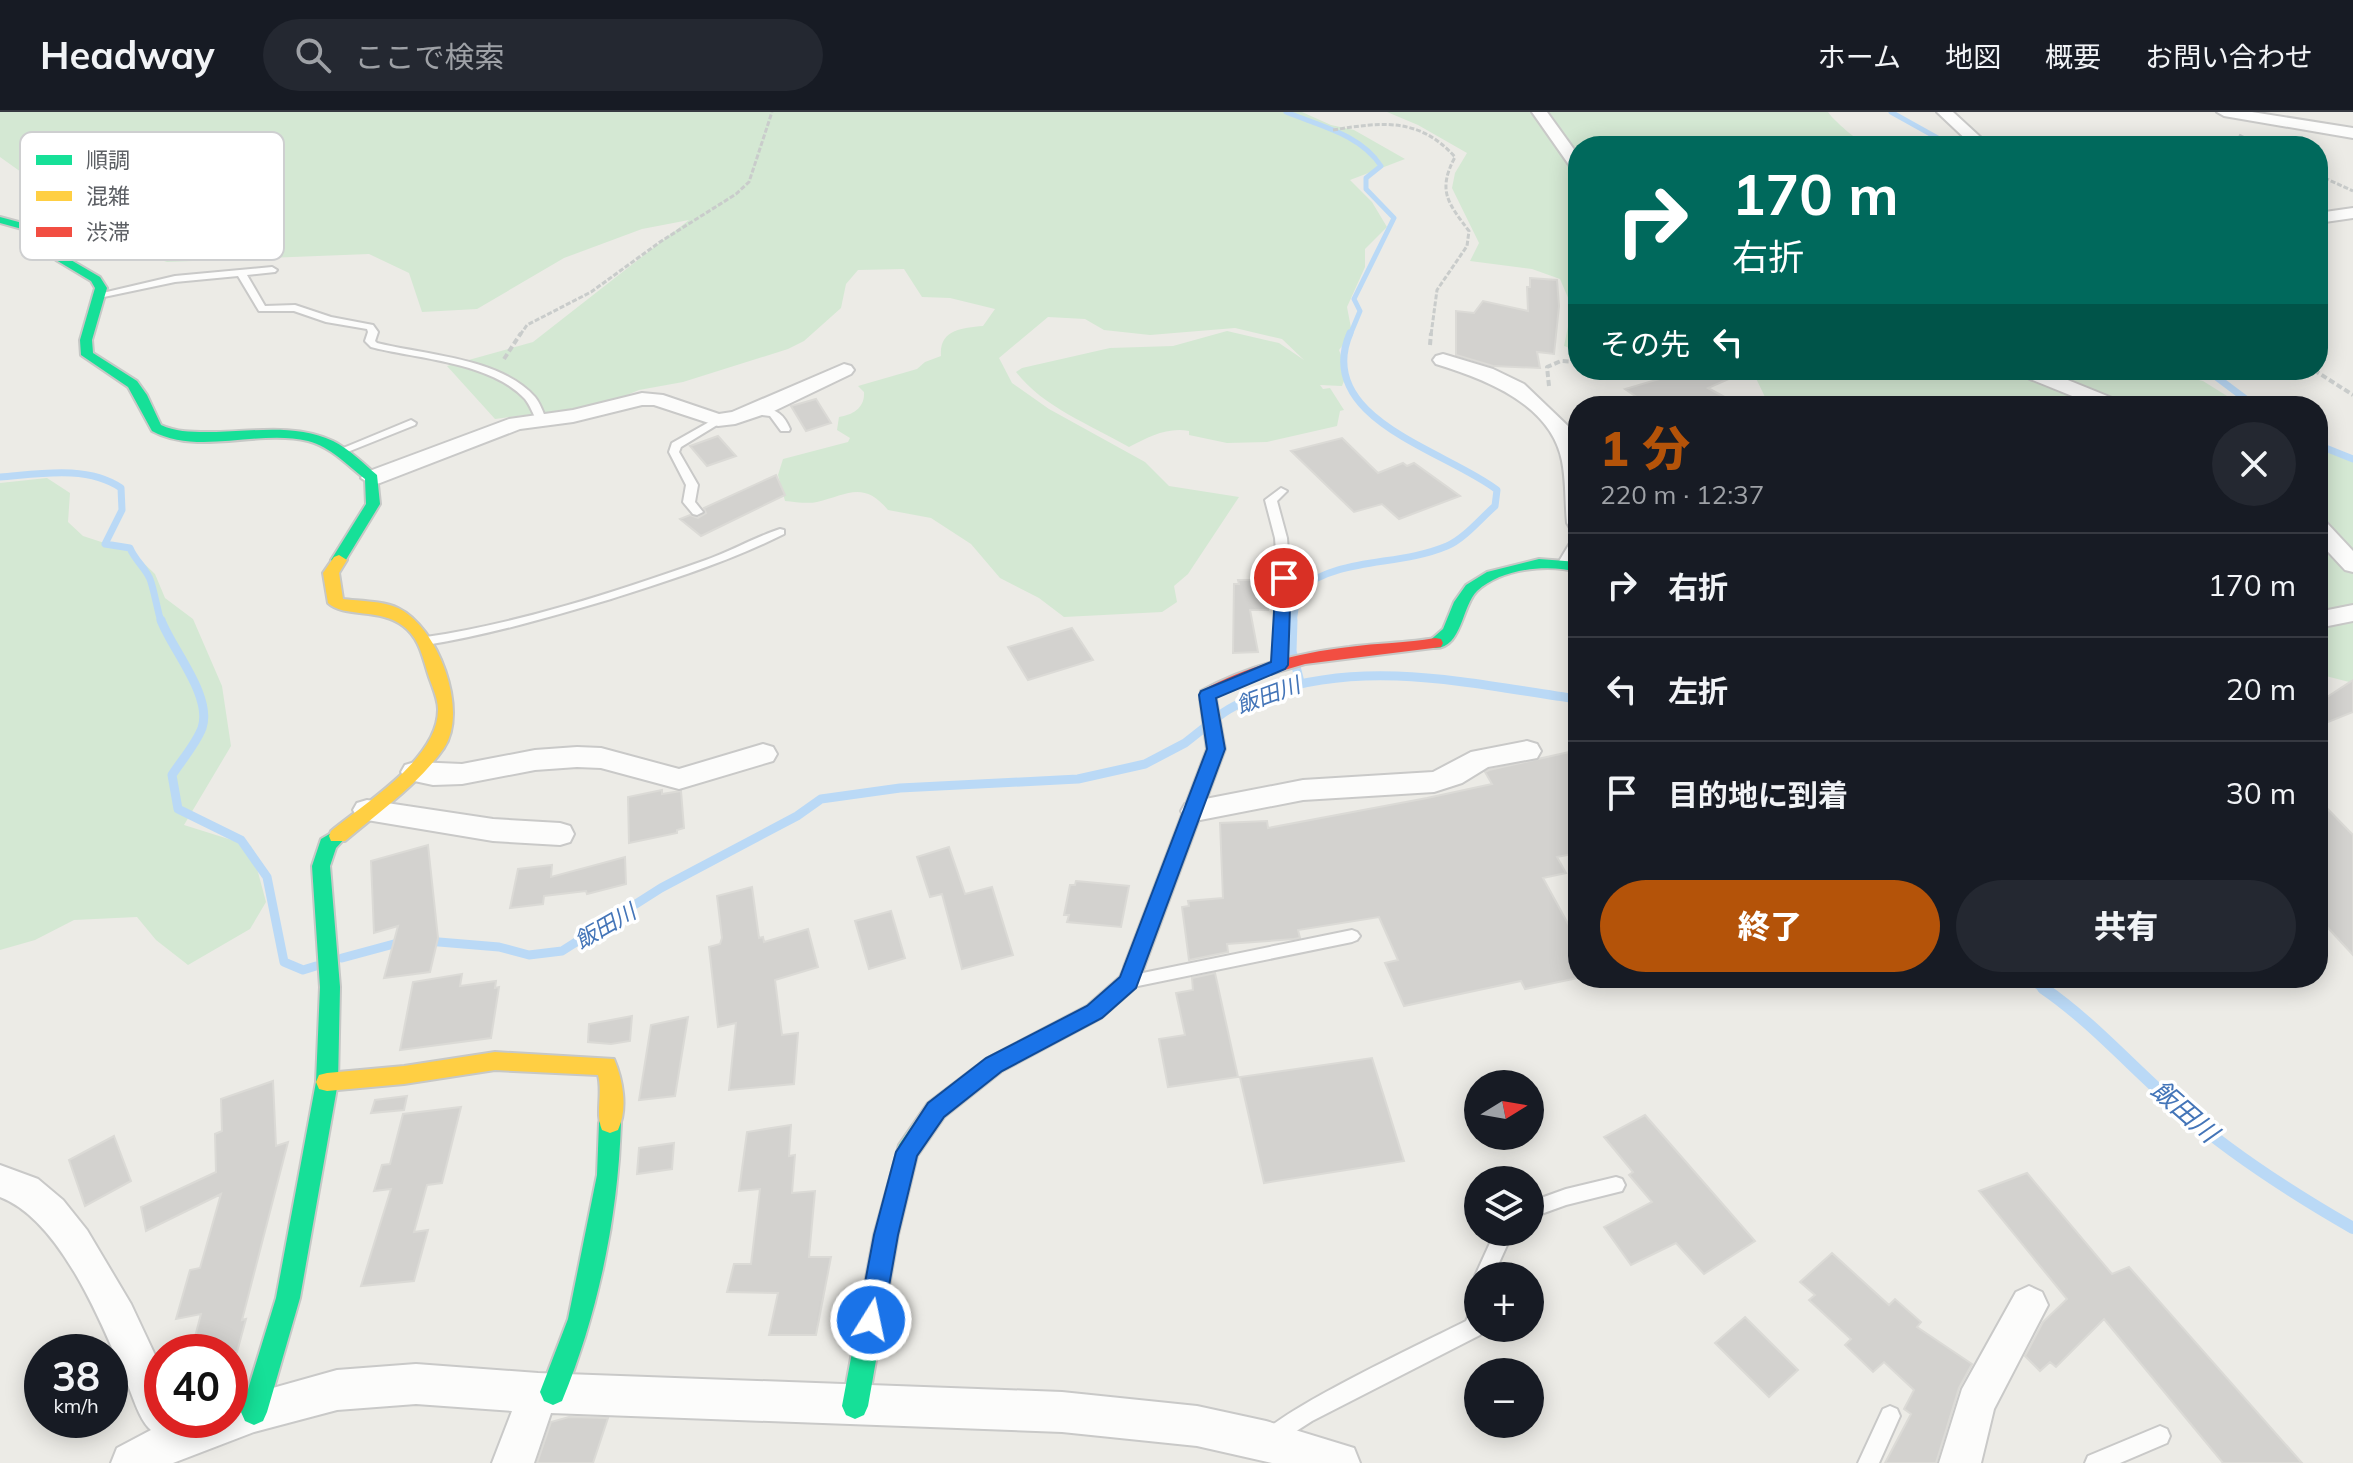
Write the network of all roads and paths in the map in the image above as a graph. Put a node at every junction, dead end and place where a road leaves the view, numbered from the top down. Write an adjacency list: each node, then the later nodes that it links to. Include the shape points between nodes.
1 (772, 112): 22 (path, via 749,182 591,292 527,325)
2 (1539, 112): 8 (street)
3 (1944, 112): 7 (street)
4 (2224, 112): 6 (street)
5 (1333, 130): 19 (path, via 1398,123 1415,128 1455,157 1443,187 1469,231 1467,246 1437,290 1430,347)
6 (2353, 133)
7 (1971, 136)
8 (1568, 152)
9 (2328, 180): 10 (path)
10 (2353, 191)
11 (2353, 213): 12 (street)
12 (2328, 217)
13 (0, 220): 14 (street)
14 (20, 225)
15 (63, 260): 18 (street, via 96,279)
16 (272, 270): 17 (lane)
17 (241, 273): 18 (lane, via 175,279); 22 (lane, via 262,309 295,308 370,327 374,345 445,358)
18 (99, 295): 34 (street, via 87,355 139,391 158,430 192,437 289,435 326,442)
19 (1443, 360): 28 (street, via 1517,388)
20 (1568, 361): 28 (path, via 1547,367)
21 (844, 370): 27 (street)
22 (498, 375): 29 (lane, via 538,406)
23 (2328, 379): 25 (path)
24 (2050, 380): 26 (street)
25 (2353, 395)
26 (2090, 396)
27 (754, 411): 30 (street); 32 (lane, via 771,410)
28 (1547, 418): 33 (street)
29 (541, 419): 30 (street, via 656,399); 35 (street, via 516,423)
30 (718, 420): 37 (lane, via 676,445 674,452 692,485 689,502)
31 (411, 423): 34 (lane)
32 (785, 429)
33 (1568, 443)
34 (341, 451): 35 (street)
35 (372, 478): 44 (street, via 373,504 331,573 336,603 392,611)
36 (1281, 491): 45 (lane, via 1271,500 1283,564)
37 (697, 512)
38 (780, 532): 44 (lane, via 672,578 552,614)
39 (2328, 538): 41 (street)
40 (1568, 560): 45 (street, via 1484,578 1469,589 1453,629 1441,642)
41 (2353, 565)
42 (2353, 613): 43 (street)
43 (2328, 618)
44 (426, 641): 48 (street, via 447,709 438,743)
45 (1279, 665): 50 (street, via 1207,695 1216,749)
46 (1527, 751): 50 (street, via 1481,759 1434,782 1303,790)
47 (763, 754): 48 (street, via 679,779 601,758 577,757 462,774)
48 (415, 772): 49 (street)
49 (367, 810): 51 (street, via 493,830); 54 (street, via 328,844 321,866 330,987)
50 (1195, 811): 53 (street)
51 (560, 834)
52 (1352, 936): 53 (lane)
53 (1128, 982): 62 (street, via 1094,1012 994,1065 936,1110 907,1152)
54 (327, 1082): 61 (street, via 495,1061 606,1066 612,1087 608,1175 580,1319); 63 (street, via 288,1298)
55 (0, 1181): 60 (street, via 31,1192 65,1228 105,1293)
56 (1616, 1185): 57 (lane)
57 (1544, 1205)
58 (2029, 1305): 73 (street, via 1976,1403)
59 (1464, 1333): 68 (lane, via 1305,1414)
60 (144, 1376)
61 (545, 1392): 62 (street); 63 (street, via 416,1384 337,1390); 70 (street)
62 (855, 1406): 68 (street, via 1062,1412 1197,1426)
63 (254, 1412): 64 (street)
64 (248, 1413)
65 (1890, 1416): 72 (lane)
66 (2160, 1436): 74 (lane)
67 (155, 1438): 69 (street)
68 (1266, 1441): 71 (street)
69 (132, 1463)
70 (513, 1463)
71 (1339, 1463)
72 (1868, 1463)
73 (1960, 1463)
74 (2095, 1463)

